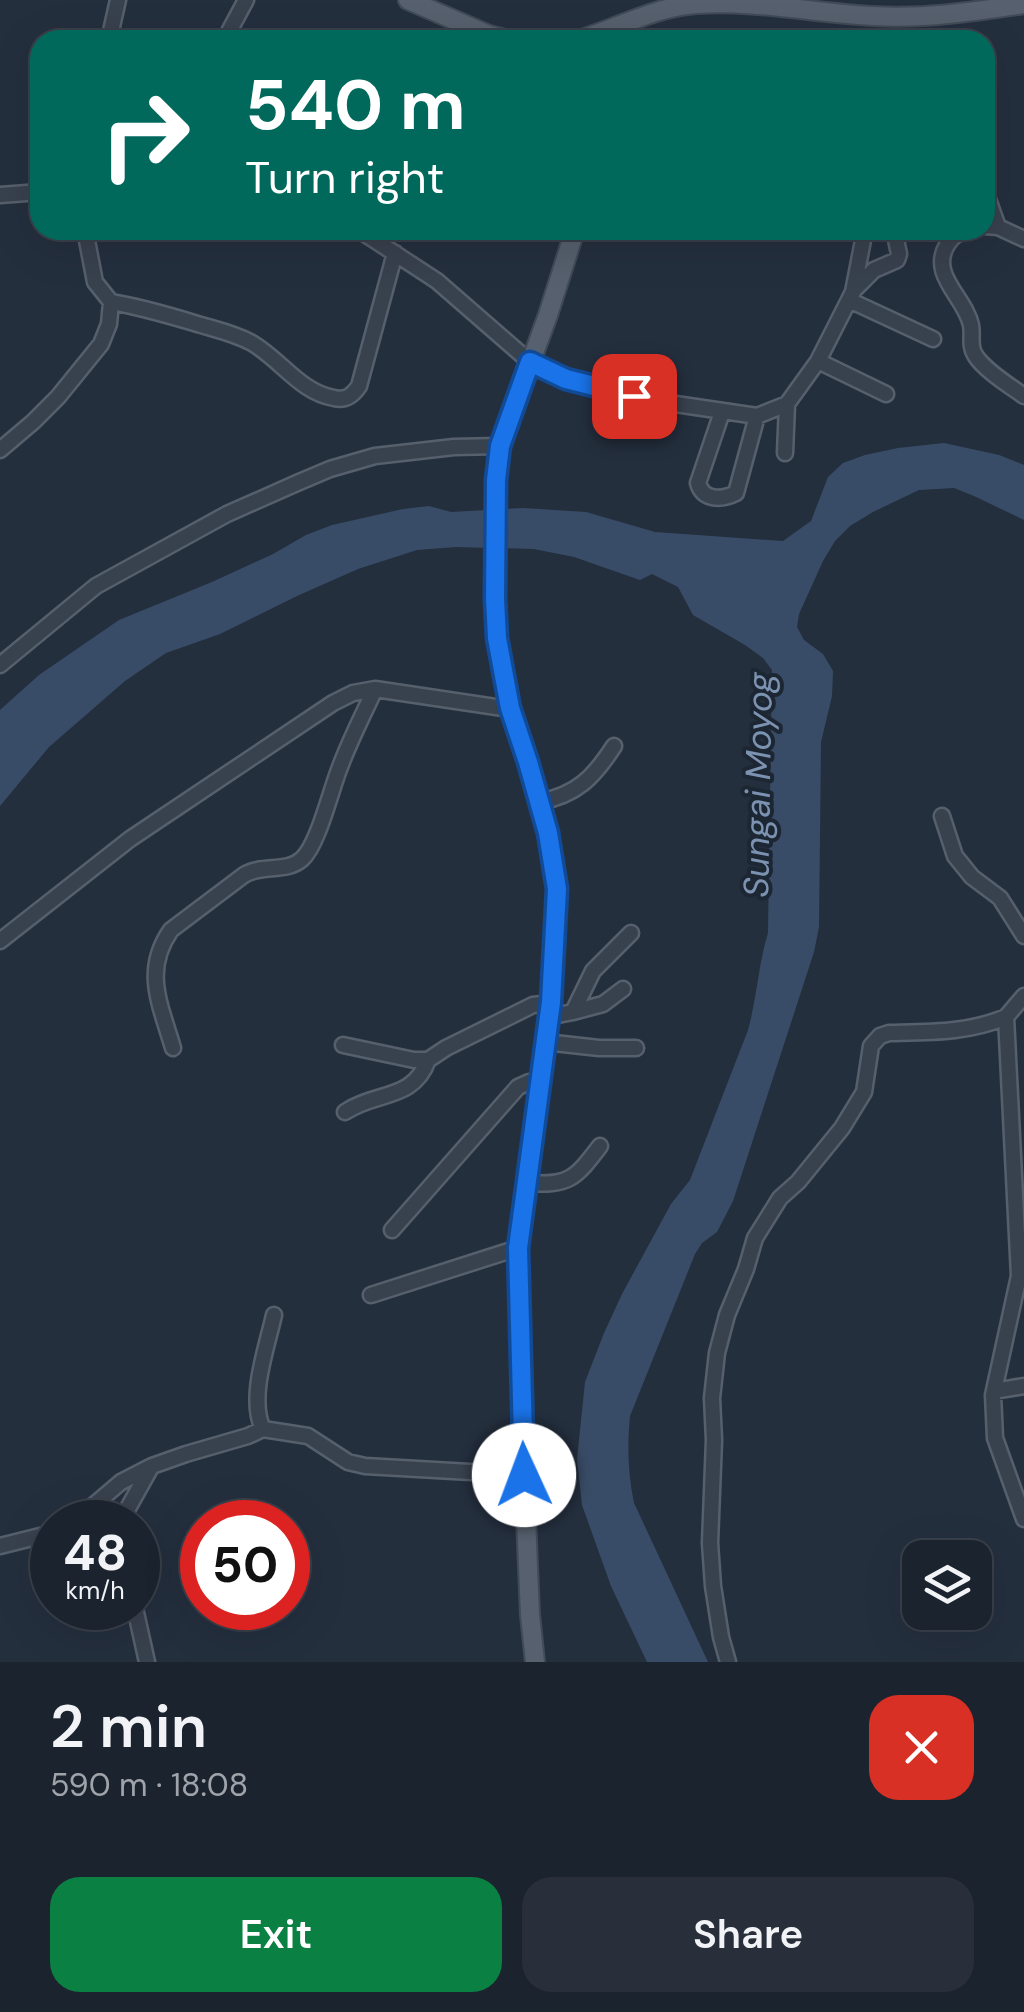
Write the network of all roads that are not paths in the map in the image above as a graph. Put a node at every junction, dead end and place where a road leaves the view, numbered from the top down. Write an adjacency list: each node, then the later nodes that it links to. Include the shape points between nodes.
1 (118, 0): 5 (street)
2 (246, 0): 6 (street)
3 (408, 0): 7 (main road)
4 (1024, 4): 8 (main road, via 919,17 697,4 660,10)
5 (111, 30)
6 (230, 30)
7 (476, 30)
8 (617, 30)
9 (30, 193): 10 (street)
10 (0, 195)
11 (995, 228): 12 (street)
12 (1024, 239)
13 (87, 240): 23 (street, via 96,282)
14 (374, 240): 19 (street)
15 (572, 240): 26 (main road)
16 (863, 240): 20 (street)
17 (896, 240): 21 (street, via 897,260)
18 (951, 240): 28 (street, via 942,262 971,326 972,351)
19 (395, 253): 23 (street, via 360,386 345,399 303,385 237,336); 26 (street)
20 (859, 259): 21 (street); 22 (street)
21 (874, 270): 22 (street)
22 (851, 296): 24 (street); 25 (street)
23 (111, 302): 33 (street, via 101,344 58,397)
24 (933, 339)
25 (818, 361): 27 (street); 29 (street)
26 (530, 362): 30 (street, via 606,390); 32 (main road)
27 (886, 394)
28 (1024, 396)
29 (787, 404): 31 (street); 34 (street)
30 (722, 412): 31 (street); 31 (street, via 698,483 700,492 725,499 736,493)
31 (757, 416)
32 (500, 446): 35 (street, via 375,456 297,483 96,586); 37 (main road, via 495,599)
33 (0, 450)
34 (785, 453)
35 (0, 665)
36 (375, 689): 37 (street); 43 (street, via 332,704 157,819); 51 (street, via 306,856 288,866 254,868 164,940 155,986)
37 (510, 708): 39 (main road)
38 (614, 746): 39 (street, via 578,788)
39 (539, 802): 46 (main road, via 557,889)
40 (942, 816): 42 (street, via 956,856 1000,898)
41 (631, 933): 47 (street, via 593,971)
42 (1024, 936)
43 (0, 941)
44 (623, 990): 47 (street)
45 (1024, 996): 48 (street)
46 (550, 1010): 47 (street); 49 (main road); 53 (street, via 532,1005)
47 (573, 1012)
48 (1006, 1017): 58 (street); 76 (street, via 954,1032 880,1036 871,1046 864,1092 842,1128 754,1238 716,1354 712,1398 712,1572)
49 (545, 1042): 52 (street); 54 (main road)
50 (343, 1045): 53 (street)
51 (174, 1048)
52 (636, 1048)
53 (428, 1060): 55 (street, via 413,1086)
54 (540, 1080): 57 (main road); 59 (street, via 518,1087)
55 (346, 1112)
56 (600, 1146): 57 (street, via 563,1182)
57 (526, 1183): 60 (main road)
58 (1019, 1189): 64 (street, via 1019,1276)
59 (392, 1230)
60 (518, 1248): 61 (street); 67 (main road)
61 (371, 1295)
62 (274, 1315): 65 (street, via 257,1394)
63 (1024, 1386): 64 (street)
64 (994, 1391): 70 (street, via 995,1438)
65 (263, 1428): 66 (street); 67 (street, via 308,1436 364,1466)
66 (152, 1466): 68 (street); 69 (street)
67 (524, 1475): 75 (main road)
68 (100, 1500)
69 (133, 1500)
70 (1024, 1519)
71 (30, 1538): 72 (street)
72 (0, 1546)
73 (140, 1630): 74 (street)
74 (147, 1662)
75 (535, 1662)
76 (728, 1662)

